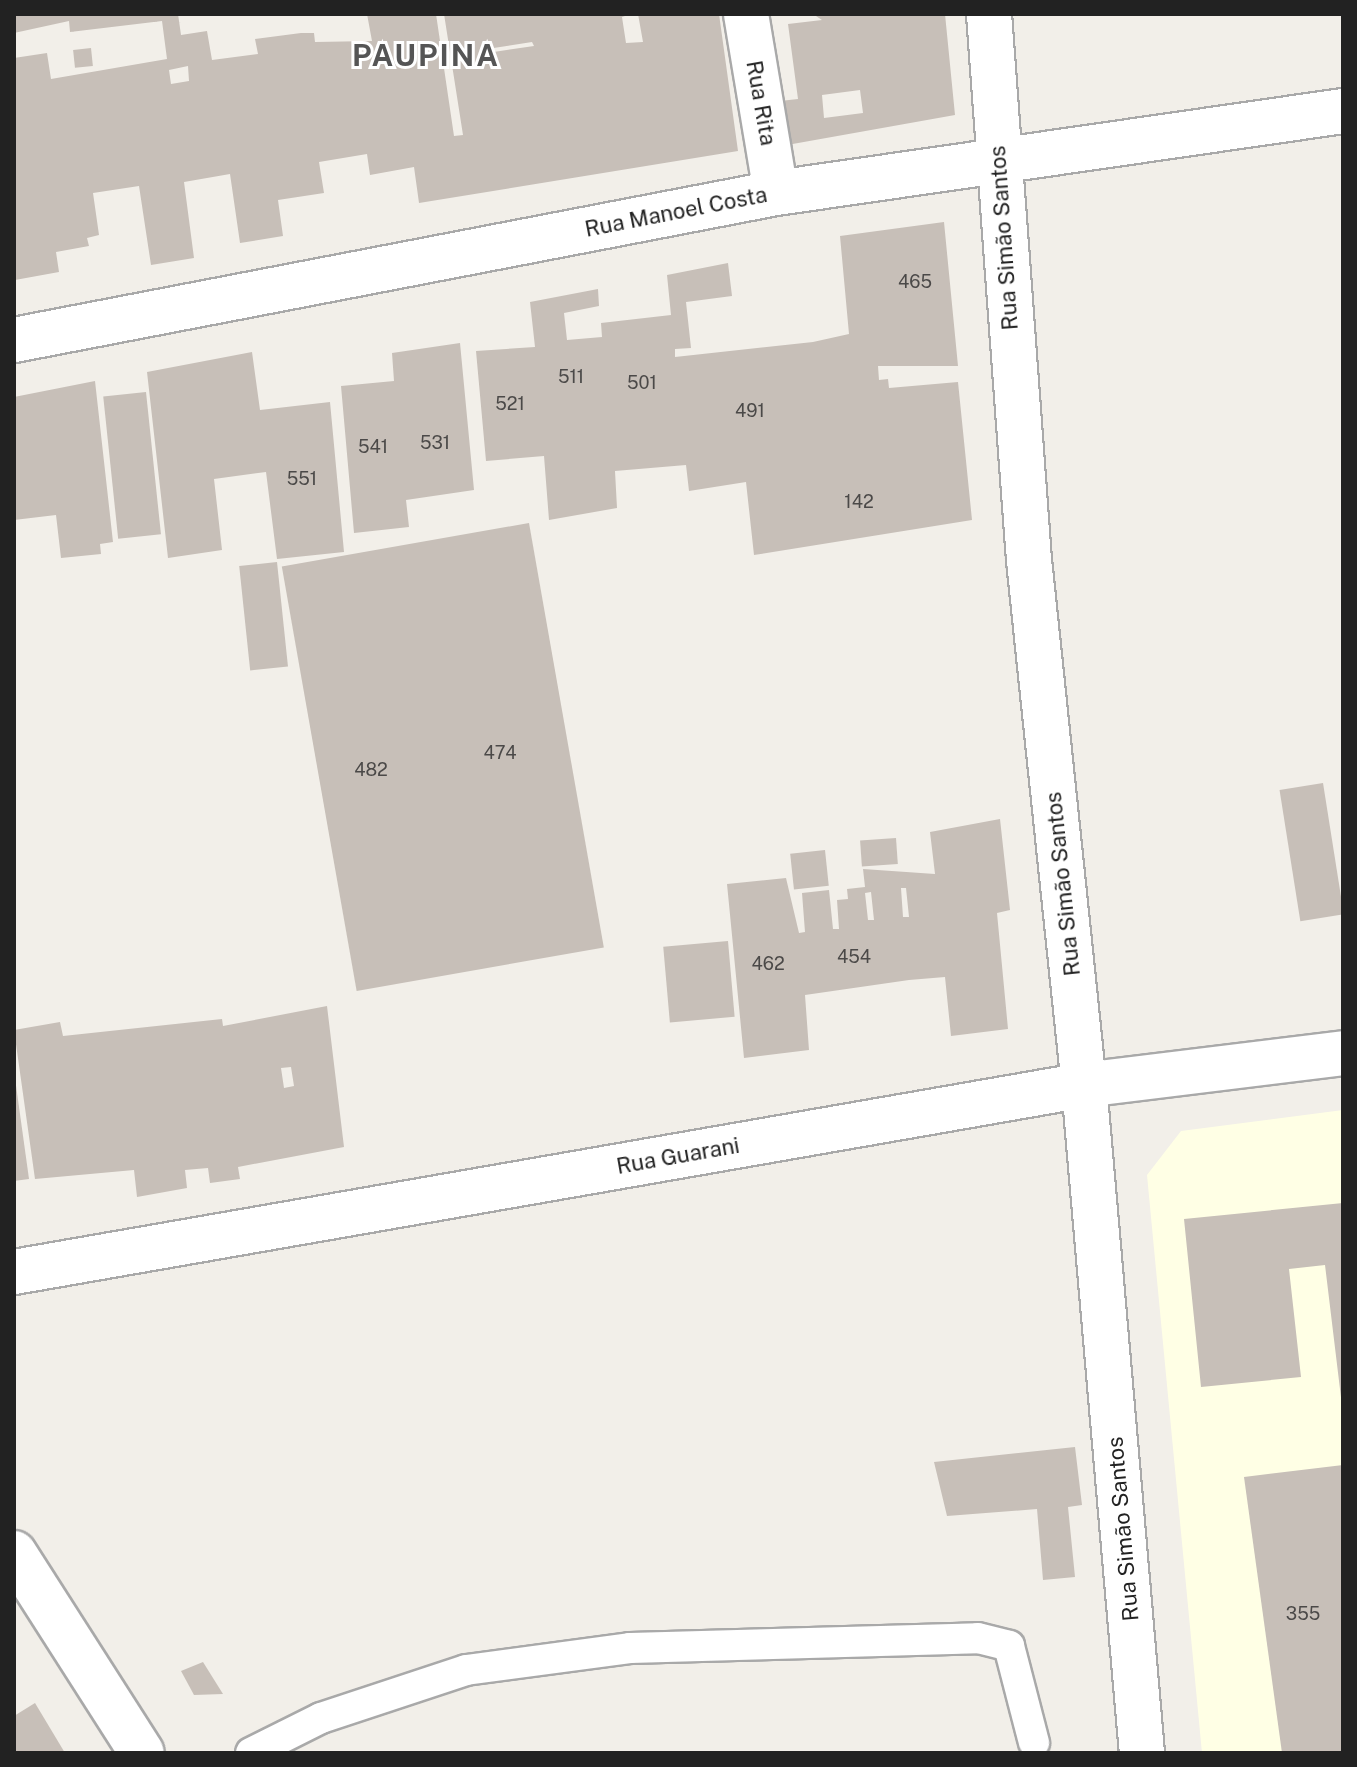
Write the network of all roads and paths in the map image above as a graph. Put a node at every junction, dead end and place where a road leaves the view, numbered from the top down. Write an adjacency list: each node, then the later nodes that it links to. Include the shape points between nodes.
1 (746, 14): 5 (street, Rua Rita)
2 (989, 14): 4 (street, Rua Simão Santos)
3 (1343, 111): 4 (street, Rua Manoel Costa)
4 (997, 156): 5 (street, Rua Manoel Costa); 8 (street, Rua Simão Santos, via 1029,560)
5 (776, 193): 6 (street, Rua Manoel Costa)
6 (14, 340)
7 (1343, 1053): 8 (street, Rua Guarani)
8 (1084, 1085): 9 (street, Rua Guarani); 14 (street, Rua Simão Santos)
9 (14, 1272)
10 (14, 1553): 12 (street)
11 (1034, 1743): 13 (lane, via 1009,1646 978,1638 630,1648 466,1670 365,1701)
12 (142, 1753)
13 (251, 1753)
14 (1142, 1753)

